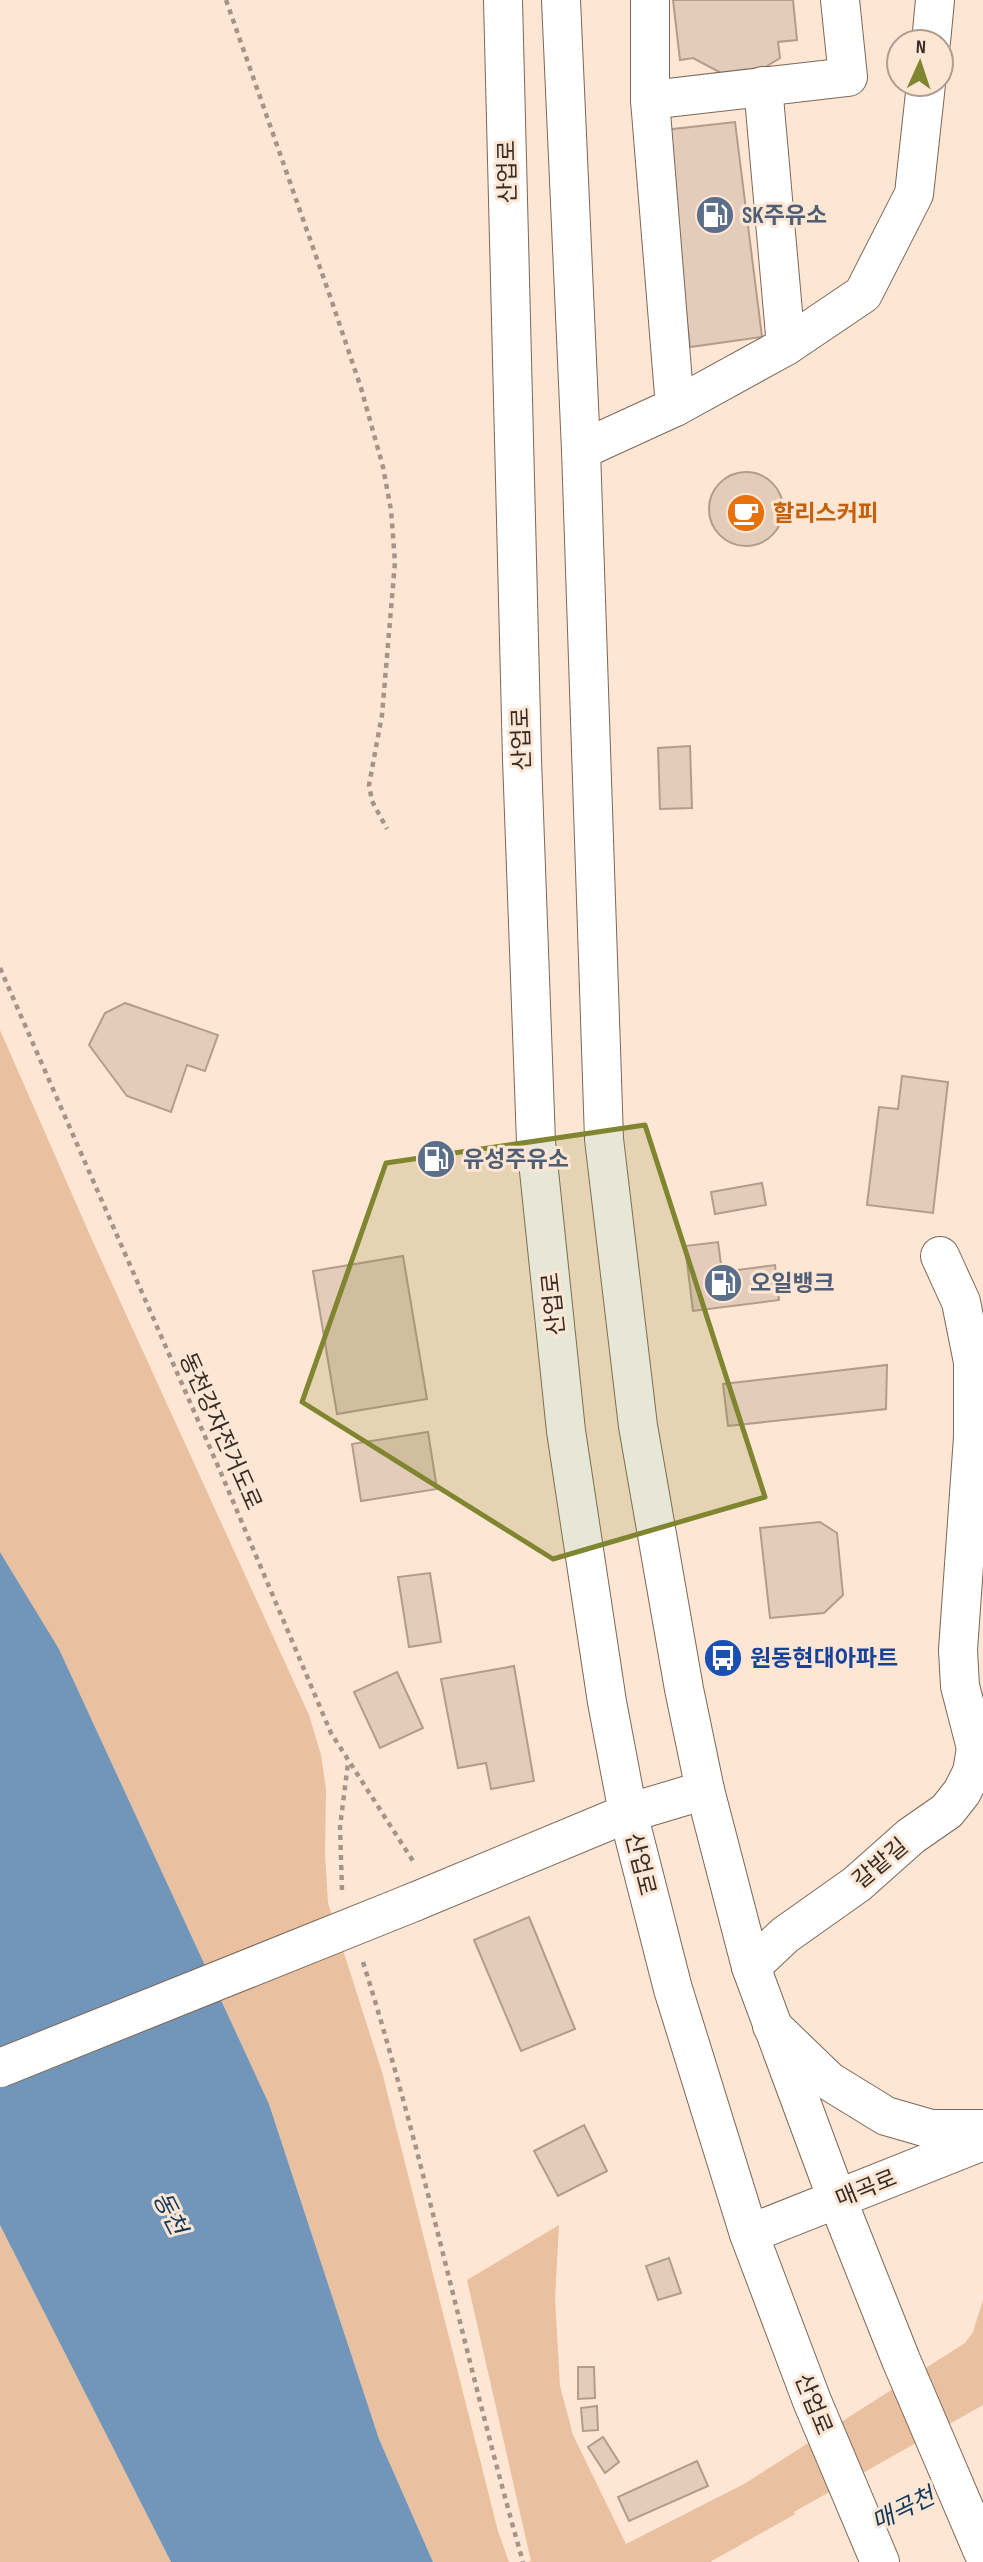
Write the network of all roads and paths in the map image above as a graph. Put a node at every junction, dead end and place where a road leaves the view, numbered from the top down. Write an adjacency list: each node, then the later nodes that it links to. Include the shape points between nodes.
1 (226, 0): 14 (path, via 361,388 383,467 395,562 382,715 369,785)
2 (503, 0): 20 (main road, 산업로, via 536,1142 566,1430)
3 (561, 0): 13 (main road)
4 (650, 0): 10 (main road)
5 (840, 0): 8 (main road, via 848,77)
6 (935, 0): 7 (main road)
7 (932, 28)
8 (763, 86): 10 (main road); 11 (main road)
9 (924, 98): 11 (main road, via 914,194 863,294)
10 (650, 100): 12 (main road)
11 (786, 346): 12 (main road)
12 (675, 407): 13 (main road)
13 (581, 450): 19 (main road, via 604,1139 638,1426)
14 (387, 829)
15 (0, 968): 18 (path, 동천강자전거도로, via 331,1732)
16 (940, 1256): 17 (main road, via 961,1302 973,1362 973,1437 958,1650 960,1686)
17 (979, 1745): 24 (main road, 갈밭길, via 972,1772 947,1811 785,1935)
18 (348, 1762): 21 (path, via 340,1827); 22 (path, 동천강자전거도로, via 377,1801)
19 (705, 1790): 20 (main road); 24 (main road)
20 (628, 1813): 22 (main road); 30 (main road, 산업로, via 673,1989)
21 (343, 1898)
22 (424, 1898): 26 (main road, bridge)
23 (359, 1951): 32 (path, via 393,2055)
24 (751, 1967): 25 (main road)
25 (772, 2026): 27 (main road, via 829,2081 886,2116 931,2129); 29 (main road)
26 (0, 2068)
27 (983, 2129)
28 (983, 2141): 29 (main road, 매곡로)
29 (837, 2199): 30 (main road, 매곡로); 31 (main road)
30 (749, 2234): 33 (main road, 산업로)
31 (983, 2552)
32 (523, 2561)
33 (880, 2562)

